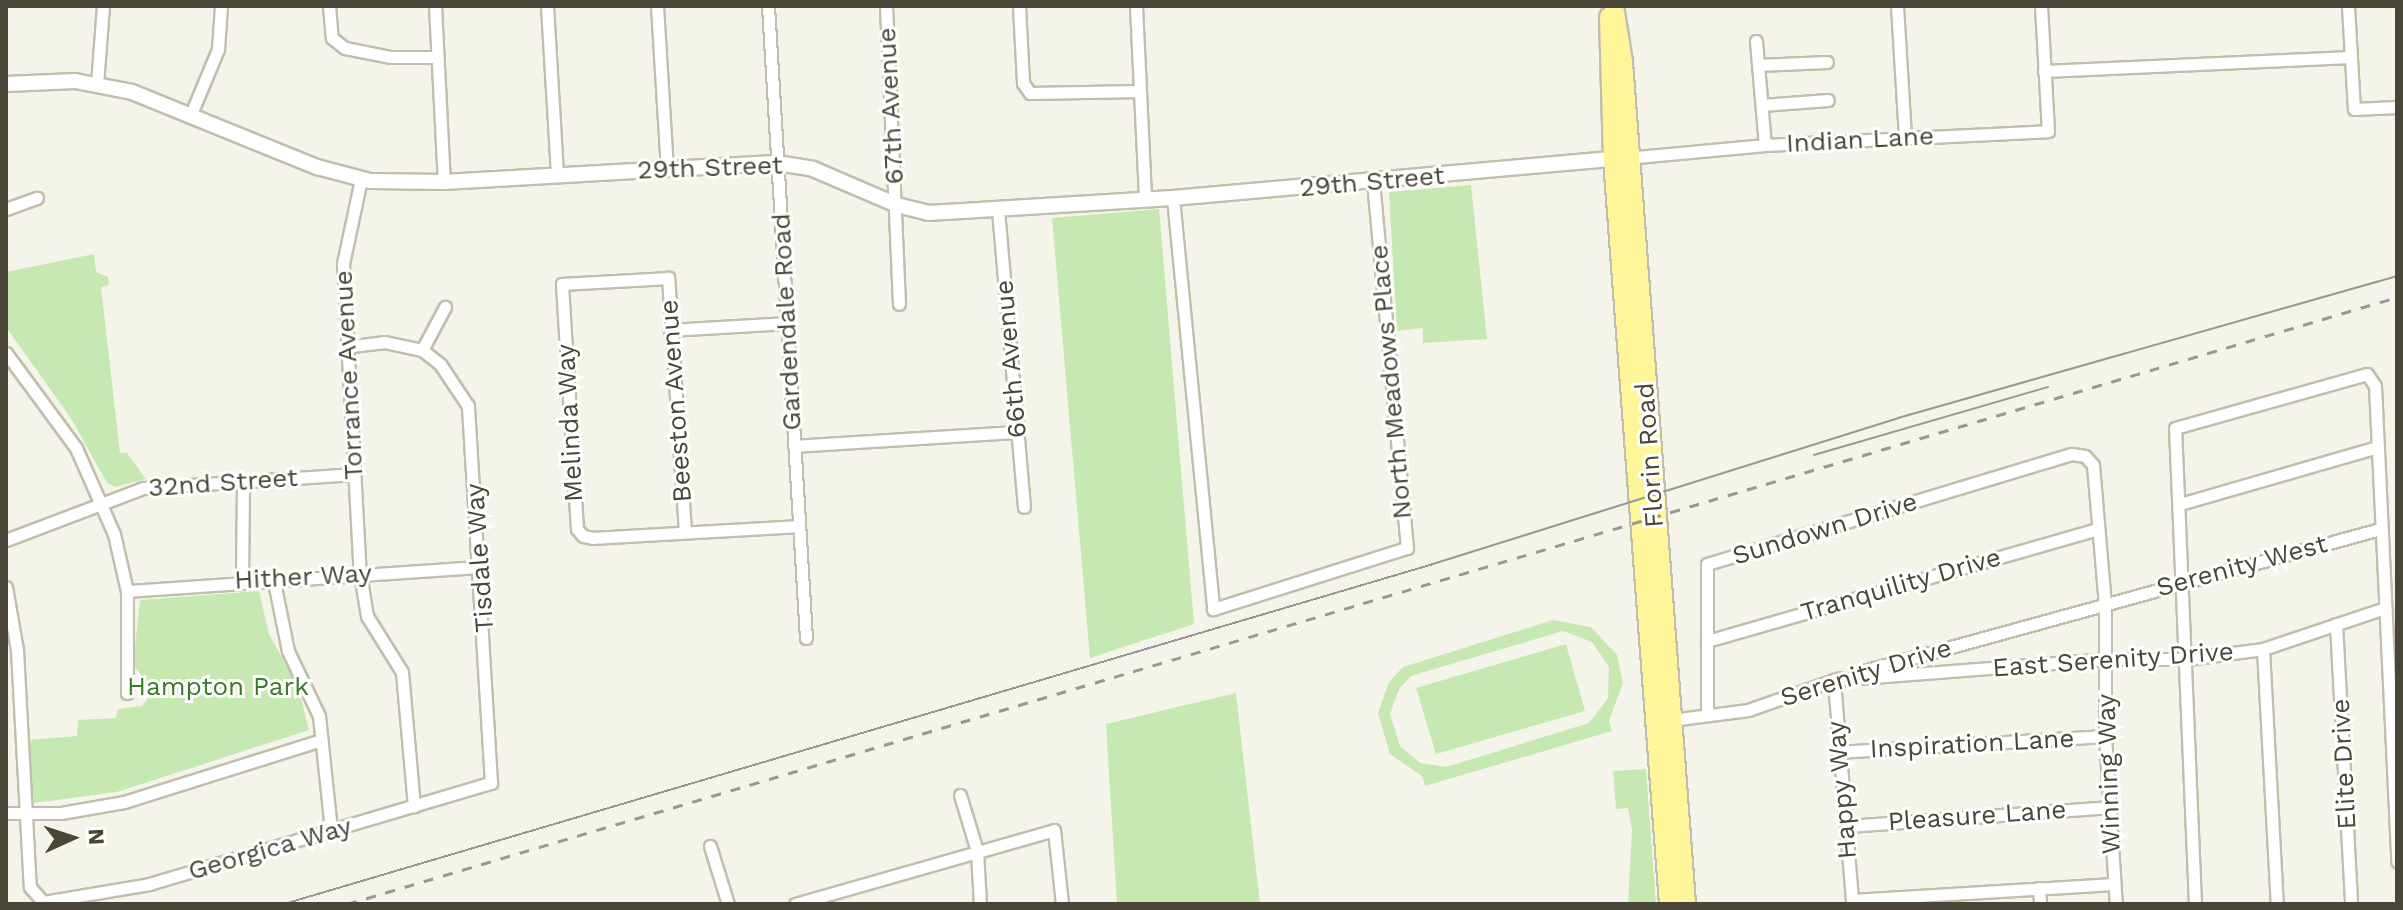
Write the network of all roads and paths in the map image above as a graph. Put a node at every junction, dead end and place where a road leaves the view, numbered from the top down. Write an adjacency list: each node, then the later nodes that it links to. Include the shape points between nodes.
1 (103, 6): 22 (street)
2 (221, 6): 27 (street, via 216,58)
3 (329, 6): 16 (street, via 332,38 345,48 391,57)
4 (435, 6): 16 (street)
5 (547, 6): 33 (street)
6 (657, 6): 32 (street)
7 (768, 6): 31 (street, Gardendale Road)
8 (886, 6): 40 (street, 67th Avenue)
9 (1019, 6): 23 (street, via 1023,83 1030,93)
10 (1136, 6): 23 (street)
11 (1612, 6): 30 (main road, Florin Road)
12 (1897, 6): 28 (street)
13 (2041, 6): 20 (street)
14 (2348, 6): 17 (street)
15 (1756, 41): 19 (street)
16 (437, 57): 35 (street)
17 (2351, 57): 20 (street); 26 (street, via 2354,109)
18 (1827, 62): 19 (street)
19 (1758, 65): 25 (street)
20 (2044, 71): 28 (street, Indian Lane, via 2048,131)
21 (6, 84): 22 (street, 29th Street)
22 (97, 84): 27 (street, 29th Street)
23 (1140, 91): 39 (street)
24 (1828, 100): 25 (street)
25 (1762, 105): 29 (street)
26 (2397, 107)
27 (191, 114): 34 (street, 29th Street, via 317,167)
28 (1905, 138): 29 (street, Indian Lane)
29 (1765, 145): 30 (street, Indian Lane)
30 (1621, 159): 36 (street, 29th Street); 83 (main road, Florin Road); 85 (main road, Florin Road)
31 (777, 163): 32 (street, 29th Street); 40 (street, 29th Street, via 813,169); 46 (street, Gardendale Road)
32 (667, 169): 33 (street, 29th Street)
33 (557, 176): 35 (street, 29th Street)
34 (361, 179): 35 (street, 29th Street); 48 (street, Torrance Avenue, via 344,246)
35 (444, 182)
36 (1373, 182): 38 (street, 29th Street); 38 (street, North Meadows Place, via 1407,548 1213,609)
37 (37, 198): 41 (street)
38 (1173, 198): 39 (street, 29th Street)
39 (1145, 200): 42 (street, 29th Street)
40 (897, 205): 42 (street, 29th Street, via 928,213); 44 (street, 67th Avenue)
41 (6, 209)
42 (998, 210): 51 (street, 66th Avenue)
43 (562, 284): 47 (street, Beeston Avenue, via 668,278); 63 (street, Melinda Way, via 577,529 593,538)
44 (899, 304)
45 (445, 307): 49 (street)
46 (787, 323): 47 (street); 52 (street, Gardendale Road)
47 (670, 330): 63 (street, Beeston Avenue)
48 (347, 347): 49 (street, via 398,342); 55 (street, Torrance Avenue)
49 (422, 350): 65 (street, Tisdale Way, via 440,364 468,406)
50 (6, 353): 57 (street, via 76,448)
51 (1018, 432): 52 (street); 59 (street, 66th Avenue)
52 (794, 446): 60 (street, Gardendale Road)
53 (2377, 447): 58 (street); 58 (street, via 2373,378 2367,374 2175,428); 61 (street)
54 (2085, 456): 62 (street, Winning Way, via 2093,467); 76 (street, Sundown Drive, via 2072,454 1707,564)
55 (354, 474): 56 (street, 32nd Street); 66 (street, Torrance Avenue)
56 (243, 481): 57 (street, 32nd Street, via 143,488); 68 (street)
57 (101, 504): 64 (street, 32nd Street); 71 (street, via 119,549)
58 (2180, 504): 69 (street)
59 (1024, 507)
60 (799, 526): 63 (street, Melinda Way); 75 (street, Gardendale Road)
61 (2380, 529): 69 (street, Serenity West); 73 (street)
62 (2095, 530): 72 (street, Winning Way); 76 (street, Tranquility Drive)
63 (685, 532)
64 (6, 540)
65 (480, 567): 66 (street, Hither Way); 89 (street, Tisdale Way)
66 (360, 574): 67 (street, Hither Way); 91 (street, Torrance Avenue, via 367,616 402,672)
67 (273, 577): 68 (street, Hither Way); 87 (street, via 278,617 319,716)
68 (242, 580): 71 (street, Hither Way)
69 (2180, 580): 72 (street, Serenity West); 79 (street)
70 (6, 587): 81 (street)
71 (127, 591): 82 (street)
72 (2105, 605): 78 (street, Winning Way); 80 (street, Serenity Drive)
73 (2385, 608): 74 (street, East Serenity Drive); 99 (street)
74 (2336, 624): 77 (street, East Serenity Drive); 114 (street, Elite Drive)
75 (806, 638)
76 (1707, 641): 84 (street, Sundown Drive)
77 (2263, 649): 79 (street, East Serenity Drive); 113 (street)
78 (2105, 659): 79 (street, East Serenity Drive); 80 (street, East Serenity Drive); 86 (street, Winning Way)
79 (2187, 659): 112 (street)
80 (1834, 680): 84 (street, Serenity Drive, via 1748,710); 88 (street, Happy Way)
81 (12, 683): 94 (street)
82 (127, 693)
83 (1654, 702): 85 (main road); 108 (main road, Florin Road)
84 (1707, 713): 85 (street, Serenity Drive)
85 (1671, 720): 109 (main road, Florin Road)
86 (2105, 736): 88 (street, Inspiration Lane); 92 (street, Winning Way)
87 (322, 740): 94 (street, via 124,802); 96 (street)
88 (1838, 752): 95 (street, Happy Way)
89 (491, 783): 91 (street, Georgica Way)
90 (960, 795): 98 (street)
91 (414, 806): 96 (street, Georgica Way)
92 (2109, 807): 95 (street, Pleasure Lane); 100 (street, Winning Way)
93 (6, 813): 94 (street)
94 (26, 814): 96 (street, Georgica Way, via 30,887 43,902 149,884)
95 (1846, 826): 103 (street, Happy Way, via 1852,900)
96 (331, 831)
97 (710, 846): 104 (street)
98 (977, 851): 105 (street); 106 (street); 107 (street, via 1054,830)
99 (2397, 861)
100 (2114, 884): 101 (street); 111 (street, Winning Way)
101 (2039, 888): 102 (street); 110 (street)
102 (1960, 899): 103 (street)
103 (1884, 901)
104 (728, 904)
105 (795, 904)
106 (980, 904)
107 (1062, 904)
108 (1669, 904)
109 (1686, 904)
110 (2040, 904)
111 (2116, 904)
112 (2195, 904)
113 (2277, 904)
114 (2351, 904)

